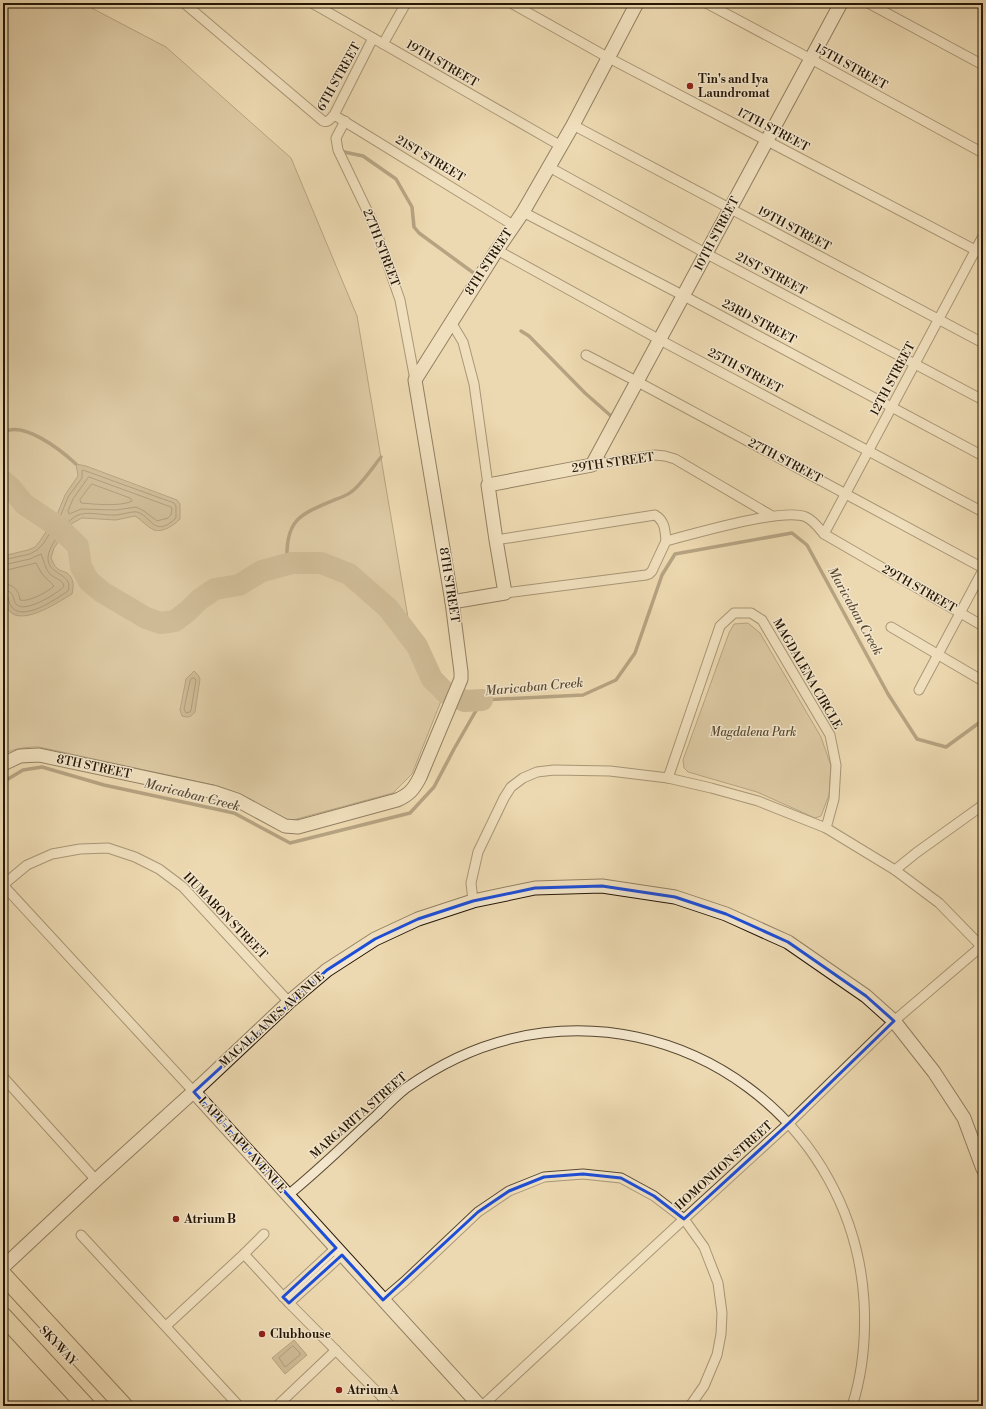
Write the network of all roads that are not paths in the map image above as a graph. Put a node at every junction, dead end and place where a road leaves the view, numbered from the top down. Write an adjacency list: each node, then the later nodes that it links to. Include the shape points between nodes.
1 (184, 3): 14 (street, 6TH STREET, via 323,121 329,121)
2 (312, 3): 9 (street, 19TH STREET)
3 (406, 3): 10 (street)
4 (511, 3): 11 (street, 17TH STREET)
5 (637, 3): 11 (street, 8TH STREET)
6 (706, 3): 12 (street, 15TH STREET)
7 (841, 3): 12 (street, 10TH STREET)
8 (868, 3): 13 (street)
9 (373, 38): 10 (street, 19TH STREET); 14 (street, 6TH STREET)
10 (383, 44): 18 (street, 19TH STREET)
11 (607, 57): 16 (street, 8TH STREET); 17 (street, 17TH STREET)
12 (811, 59): 17 (street, 10TH STREET); 19 (street, 15TH STREET)
13 (983, 65)
14 (334, 115): 15 (street, 21ST STREET)
15 (345, 122): 23 (street, 21ST STREET); 35 (street, 27TH STREET, via 336,138 338,150 374,225 400,300)
16 (572, 125): 18 (street, 8TH STREET); 21 (street, 19TH STREET)
17 (768, 140): 21 (street, 10TH STREET); 26 (street, 17TH STREET)
18 (561, 146): 20 (street, 8TH STREET)
19 (983, 153)
20 (549, 167): 22 (street, 8TH STREET); 27 (street, 21ST STREET)
21 (730, 209): 27 (street, 10TH STREET); 29 (street, 19TH STREET)
22 (523, 212): 23 (street, 8TH STREET); 28 (street, 23RD STREET)
23 (513, 225): 25 (street, 8TH STREET)
24 (983, 236): 26 (street, 12TH STREET)
25 (497, 250): 30 (street, 8TH STREET); 31 (street, 25TH STREET)
26 (979, 252): 29 (street, 12TH STREET)
27 (707, 254): 28 (street, 10TH STREET); 34 (street, 21ST STREET)
28 (684, 296): 31 (street, 10TH STREET); 38 (street, 23RD STREET)
29 (938, 319): 32 (street, 19TH STREET); 34 (street, 12TH STREET)
30 (451, 322): 35 (street, 8TH STREET); 42 (street, via 463,342 474,384)
31 (660, 340): 36 (street, 10TH STREET); 39 (street, 25TH STREET)
32 (983, 343)
33 (586, 355): 36 (street, 27TH STREET)
34 (914, 364): 37 (street, 21ST STREET); 38 (street, 12TH STREET)
35 (414, 380): 51 (street, 8TH STREET)
36 (638, 382): 41 (street, 10TH STREET); 43 (street, 27TH STREET)
37 (983, 400)
38 (891, 407): 39 (street, 12TH STREET); 40 (street, 23RD STREET)
39 (868, 451): 43 (street, 12TH STREET); 44 (street, 25TH STREET)
40 (983, 456)
41 (592, 465): 42 (street, 29TH STREET); 45 (street, 29TH STREET, via 665,456)
42 (488, 485): 47 (street)
43 (845, 493): 46 (street, 12TH STREET); 49 (street, 27TH STREET)
44 (983, 512)
45 (772, 516): 46 (street, 29TH STREET, via 806,517); 48 (street, 29TH STREET)
46 (824, 534): 52 (street, 29TH STREET)
47 (496, 540): 48 (street, via 655,515 664,524); 50 (street)
48 (666, 541): 50 (street, via 649,574)
49 (983, 569): 52 (street)
50 (505, 593): 51 (street)
51 (452, 602): 58 (street, 8TH STREET, via 461,672 459,683 420,778 405,797 298,827 285,826 237,800 213,792 39,755 20,756)
52 (960, 613): 53 (street, 29TH STREET); 55 (street)
53 (983, 626)
54 (891, 628): 55 (street)
55 (938, 654): 56 (street); 57 (street)
56 (983, 681)
57 (919, 690)
58 (3, 764)
59 (668, 778): 61 (street, via 758,801); 61 (street, MAGDALENA CIRCLE, via 720,626 734,613 751,613 762,620 830,735 836,765 834,799); 64 (street, via 610,771 554,770 537,772 523,778 511,787 504,798 478,852 471,883)
60 (983, 805): 62 (street)
61 (826, 828): 62 (street)
62 (895, 870): 65 (street, via 939,903)
63 (3, 885): 66 (street, HUMABON STREET, via 26,865 52,854 80,848 108,848 135,857 159,869 183,887); 69 (street, LAPU-LAPU AVENUE)
64 (473, 901): 66 (street, MAGALLANES AVENUE, via 418,919 375,939 327,970); 67 (street, MAGALLANES AVENUE, via 535,888 602,886 675,897 726,914 788,942 866,996)
65 (982, 946): 67 (street, HOMONHON STREET)
66 (289, 1002): 69 (street, MAGALLANES AVENUE)
67 (894, 1020): 70 (street, HOMONHON STREET); 71 (street, MAGALLANES AVENUE, via 934,1072 964,1118)
68 (3, 1077): 72 (street)
69 (194, 1092): 72 (street, MAGALLANES AVENUE); 73 (street, LAPU-LAPU AVENUE)
70 (789, 1123): 73 (street, MARGARITA STREET, via 747,1086 715,1066 673,1047 645,1038 600,1032 537,1034 485,1047 431,1072 405,1089); 74 (street, HOMONHON STREET); 96 (street, MARGARITA STREET, via 807,1145 836,1192 850,1225 858,1255 863,1278 866,1325 862,1365)
71 (982, 1163)
72 (96, 1180): 79 (street, MAGALLANES AVENUE)
73 (288, 1195): 77 (street, LAPU-LAPU AVENUE)
74 (684, 1219): 83 (street, via 654,1196 621,1178 583,1174 544,1177 509,1191 478,1212); 94 (street, HOMONHON STREET); 95 (street, via 704,1247 718,1284 722,1314 717,1355 704,1386)
75 (264, 1234): 78 (street)
76 (81, 1235): 86 (street)
77 (339, 1252): 82 (street); 83 (street, LAPU-LAPU AVENUE)
78 (244, 1254): 82 (street); 86 (street)
79 (3, 1267)
80 (3, 1275): 90 (highway)
81 (3, 1286): 89 (highway, SKYWAY)
82 (286, 1300): 87 (street)
83 (383, 1300): 94 (street, LAPU-LAPU AVENUE)
84 (3, 1316): 88 (highway, SKYWAY)
85 (3, 1319): 88 (highway)
86 (166, 1326): 91 (street)
87 (336, 1350): 92 (street); 93 (street)
88 (85, 1406)
89 (113, 1406)
90 (124, 1406)
91 (239, 1406)
92 (277, 1406)
93 (391, 1406)
94 (481, 1406)
95 (690, 1406)
96 (852, 1406)

